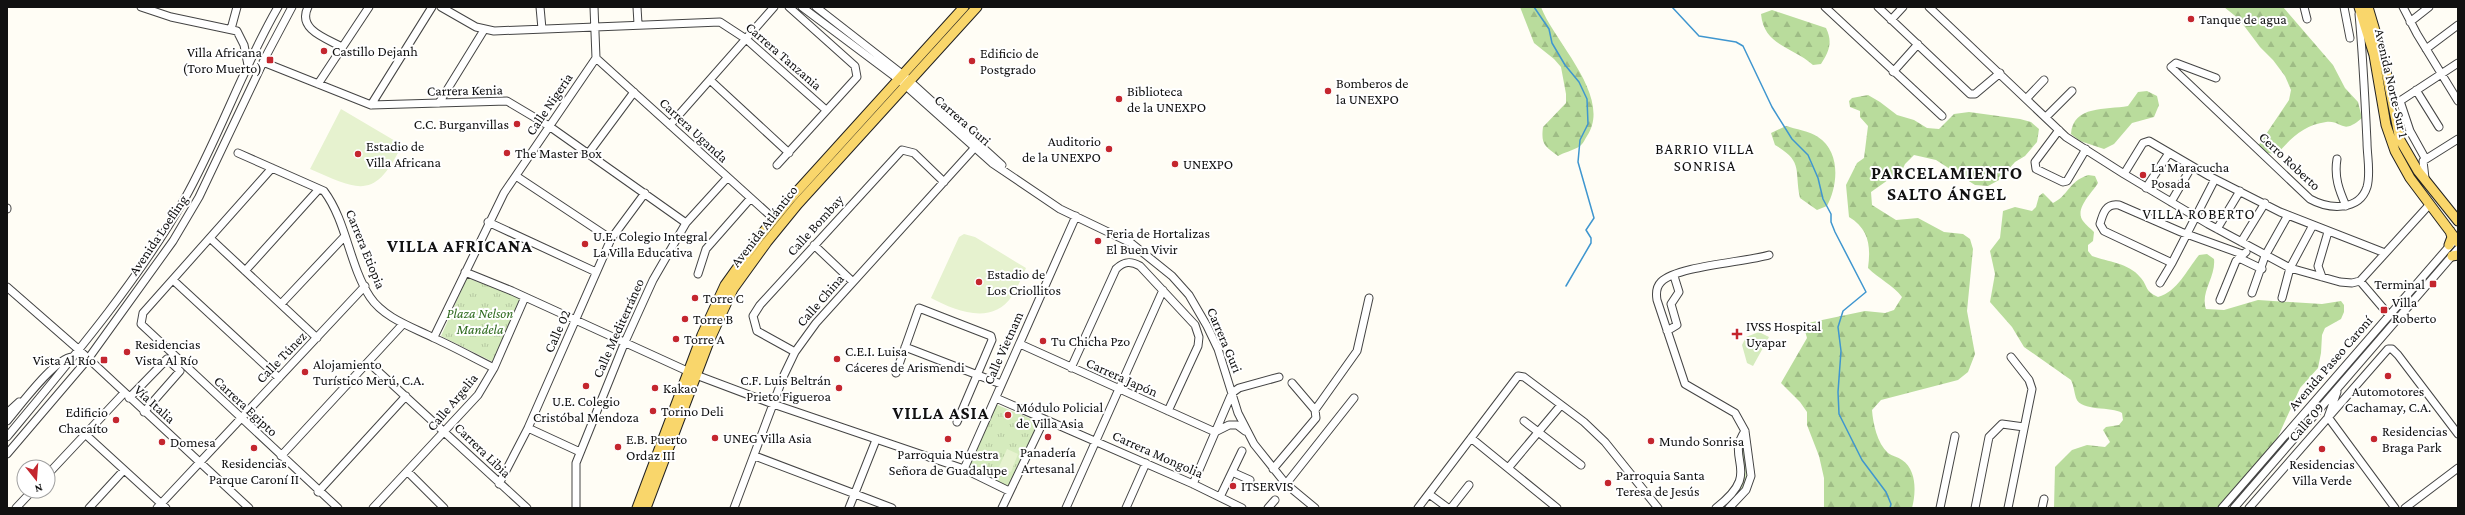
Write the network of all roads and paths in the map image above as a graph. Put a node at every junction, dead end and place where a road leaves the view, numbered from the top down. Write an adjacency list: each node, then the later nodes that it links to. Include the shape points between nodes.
1 (141, 7): 35 (street, via 171,17)
2 (237, 7): 35 (street)
3 (278, 7): 48 (street, Avenida Loefling)
4 (292, 7): 45 (street, Avenida Loefling)
5 (308, 7): 42 (street, via 305,22 309,27)
6 (369, 7): 42 (street)
7 (432, 7): 64 (street)
8 (441, 7): 37 (street, Carrera Tanzania)
9 (540, 7): 36 (street)
10 (594, 7): 34 (street)
11 (636, 7): 32 (street)
12 (774, 7): 40 (street)
13 (789, 7): 65 (street, via 858,71 857,77)
14 (802, 7): 38 (street)
15 (816, 7): 30 (street)
16 (964, 7): 54 (main road, Avenida Atlántico)
17 (977, 7): 54 (main road, Avenida Atlántico)
18 (1825, 7): 50 (street)
19 (1878, 7): 29 (street)
20 (1903, 7): 29 (street)
21 (1929, 7): 51 (street)
22 (2304, 7): 28 (street)
23 (2344, 7): 39 (street)
24 (2358, 7): 46 (main road, Avenida Norte-Sur 1); 49 (street)
25 (2368, 7): 89 (main road, Avenida Norte-Sur 1, via 2384,61 2398,133 2408,157)
26 (2403, 7): 31 (street)
27 (2429, 7): 31 (street)
28 (2307, 19)
29 (1891, 20): 41 (street)
30 (834, 21): 38 (street); 54 (street)
31 (2410, 22): 43 (street)
32 (638, 24): 34 (street, Carrera Tanzania); 40 (street, Carrera Tanzania, via 720,22)
33 (2458, 25): 43 (street)
34 (595, 27): 36 (street, Carrera Tanzania); 44 (street)
35 (231, 29): 48 (street, via 241,35)
36 (542, 29): 37 (street, Carrera Tanzania)
37 (484, 30): 63 (street)
38 (831, 30): 54 (street)
39 (2350, 38)
40 (746, 40): 55 (street); 65 (street, Carrera Tanzania)
41 (1918, 44): 50 (street); 51 (street, via 1970,94 1975,94)
42 (342, 47): 57 (street)
43 (2426, 48): 52 (street)
44 (596, 58): 60 (street, Carrera Uganda); 69 (street, Calle Nigeria)
45 (263, 62): 57 (street, Carrera Kenia); 155 (street, Avenida Loefling, via 185,223)
46 (2376, 63): 49 (street, via 2368,62); 97 (main road, Avenida Norte-Sur 1, via 2391,142 2405,170)
47 (2458, 63): 52 (street)
48 (248, 65): 153 (street, Avenida Loefling, via 200,170 170,223 121,295)
49 (2364, 69): 98 (street, via 2368,182 2361,196)
50 (1893, 72): 66 (street)
51 (2000, 73): 61 (street)
52 (2442, 74): 58 (street); 62 (street)
53 (2216, 78): 98 (street, Cerro Roberto, via 2176,63 2171,67 2310,199 2328,207)
54 (904, 79): 73 (street, Carrera Guri); 103 (main road, Avenida Atlántico); 159 (main road, Avenida Atlántico, via 767,242 733,289)
55 (710, 80): 68 (street); 76 (street)
56 (2044, 80): 61 (street)
57 (318, 84): 64 (street, Carrera Kenia)
58 (2416, 90): 70 (street); 79 (street, via 2400,101)
59 (2072, 91): 67 (street)
60 (634, 92): 68 (street, Carrera Uganda); 78 (street)
61 (2026, 98): 67 (street)
62 (2458, 101)
63 (439, 103): 64 (street, Carrera Kenia); 69 (street, Carrera Kenia, via 507,101)
64 (371, 105)
65 (826, 110): 76 (street)
66 (1942, 116)
67 (2046, 117): 71 (street)
68 (670, 125): 86 (street, Carrera Uganda)
69 (549, 126): 78 (street, Carrera Kenia); 85 (street, Calle Nigeria)
70 (2439, 127)
71 (2059, 130): 74 (street); 74 (street, via 2035,162 2036,169 2063,182 2067,181)
72 (2458, 139): 79 (street)
73 (977, 146): 88 (street, Calle China); 100 (street, Carrera Guri, via 1014,177)
74 (2086, 149): 84 (street)
75 (238, 153): 83 (street, Carrera Etiopia)
76 (789, 153): 81 (street)
77 (2169, 153): 82 (street); 84 (street, via 2146,141); 90 (street)
78 (588, 154): 93 (street, Carrera Kenia)
79 (2425, 158): 89 (street, via 2422,166)
80 (2337, 159): 98 (street, via 2337,185)
81 (777, 166)
82 (2192, 166): 87 (street); 95 (street)
83 (272, 168): 91 (street, Carrera Etiopia); 111 (street)
84 (2124, 174): 90 (street)
85 (516, 176): 104 (street, Calle Nigeria); 112 (street)
86 (727, 178): 94 (street, Carrera Uganda); 105 (street, Calle Mediterráneo)
87 (2215, 179): 92 (street); 101 (street)
88 (944, 182): 114 (street, Calle Bombay, via 914,153 902,150); 132 (street, Calle China)
89 (2427, 183): 102 (main road, Avenida Norte-Sur 1)
90 (2146, 188): 95 (street)
91 (319, 189): 110 (street, Carrera Etiopia, via 324,191 333,204); 124 (street)
92 (2240, 191): 96 (street); 107 (street)
93 (645, 193): 105 (street, Carrera Kenia); 112 (street, Calle 02)
94 (750, 199): 103 (street, Carrera Uganda); 127 (street, via 706,249)
95 (2171, 202): 101 (street)
96 (2264, 203): 99 (street); 113 (street)
97 (2430, 204): 115 (main road, Avenida Norte-Sur 1, via 2448,226); 117 (street)
98 (2346, 206)
99 (2288, 215): 106 (street); 120 (street)
100 (1076, 216): 150 (street, Calle Vietnam); 169 (street, Carrera Guri, via 1131,243 1161,266 1189,295 1218,349)
101 (2194, 216): 107 (street); 109 (street)
102 (2456, 218)
103 (774, 219): 159 (main road, Avenida Atlántico, via 725,285)
104 (488, 222): 125 (street, Calle Nigeria); 126 (street)
105 (686, 223): 149 (street, Calle Mediterráneo, via 653,280)
106 (2313, 225): 108 (street); 122 (street)
107 (2217, 229): 113 (street)
108 (2328, 232): 117 (street, via 2342,235 2353,242); 129 (street, via 2318,266)
109 (2187, 235): 119 (street); 121 (street); 121 (street, via 2120,205 2109,206 2104,212 2100,224 2104,231)
110 (344, 238): 134 (street, Carrera Etiopia); 142 (street)
111 (211, 239): 124 (street); 130 (street)
112 (611, 239): 126 (street, Calle 02)
113 (2241, 242): 116 (street)
114 (814, 244): 132 (street); 152 (street, Calle Bombay, via 753,316 757,331)
115 (2456, 246): 143 (street, Avenida Paseo Caroní); 166 (street, Avenida Paseo Caroní)
116 (2251, 248): 119 (street); 120 (street)
117 (2385, 253): 131 (street)
118 (1769, 254): 128 (street)
119 (2241, 256): 123 (street); 141 (street)
120 (2265, 256): 122 (street); 123 (street)
121 (2172, 263): 133 (street)
122 (2290, 268): 129 (street); 140 (street)
123 (2262, 269): 137 (street)
124 (245, 271): 142 (street)
125 (465, 272): 138 (street); 147 (street, Calle Nigeria)
126 (596, 272): 144 (street, Calle 02)
127 (698, 274)
128 (1674, 276): 146 (street, via 1679,292 1671,304 1677,325); 146 (street, via 1661,282 1657,289)
129 (2322, 277): 131 (street, via 2347,284)
130 (173, 280): 163 (street); 181 (street, Carrera Egipto, via 143,313 141,324)
131 (2360, 281): 143 (street)
132 (853, 282): 152 (street, Calle China, via 816,323)
133 (2160, 283)
134 (365, 286): 145 (street, Carrera Etiopia, via 371,298); 148 (street, Calle Túnez)
135 (7, 287): 153 (street, Vía Italia)
136 (1163, 290): 158 (street, via 1140,266 1133,262 1121,264 1116,269); 168 (street); 177 (street, via 1195,325 1200,337)
137 (2252, 293)
138 (525, 297): 144 (street); 157 (street, Calle Argelia)
139 (1369, 298): 176 (street, via 1357,351)
140 (2282, 298)
141 (2220, 300)
142 (281, 304): 148 (street)
143 (2389, 315): 259 (street, Avenida Paseo Caroní)
144 (576, 321): 149 (street); 187 (street, Calle 02)
145 (403, 324): 147 (street, Carrera Etiopia); 156 (street)
146 (1667, 331): 188 (street, via 1685,384 1735,412)
147 (434, 337): 157 (street, Carrera Etiopia)
148 (317, 338): 163 (street, Calle Túnez)
149 (624, 344): 159 (street); 201 (street, Calle Mediterráneo)
150 (1020, 344): 158 (street, Carrera Japón); 165 (street, Calle Vietnam)
151 (905, 347): 160 (street); 161 (street); 161 (street, via 917,309 921,308 992,338)
152 (795, 352): 174 (street, Calle China)
153 (76, 354): 155 (street, Vía Italia); 167 (street, via 67,358); 195 (street, Avenida Loefling)
154 (2012, 357): 186 (street, via 2032,387)
155 (88, 359): 170 (street, Vía Italia); 202 (street, Avenida Loefling)
156 (368, 362): 171 (street, Carrera Libia); 203 (street)
157 (494, 368): 189 (street, Calle Argelia, via 478,395)
158 (1071, 368): 168 (street, Carrera Japón)
159 (692, 373): 174 (street); 239 (main road, Avenida Atlántico); 240 (main road, Avenida Atlántico)
160 (896, 373)
161 (977, 375): 165 (street); 185 (street)
162 (1279, 377): 169 (street, via 1239,388)
163 (279, 378): 181 (street, Calle Túnez)
164 (1292, 383): 176 (street)
165 (1001, 384): 172 (street, Calle Vietnam)
166 (2341, 385): 180 (street); 260 (street, Avenida Paseo Caroní)
167 (34, 389): 179 (street); 183 (street)
168 (1119, 390): 177 (street, Carrera Japón); 199 (street)
169 (1232, 393): 190 (street); 193 (street, Carrera Guri)
170 (126, 396): 178 (street, Vía Italia); 178 (street, via 167,359 180,372); 192 (street)
171 (406, 396): 189 (street, Carrera Libia); 222 (street)
172 (996, 398): 182 (street, Carrera Mongolia); 211 (street, Calle Vietnam)
173 (1354, 398): 219 (street)
174 (773, 404): 198 (street); 204 (street, Calle China)
175 (1561, 405): 191 (street); 197 (street, via 1524,377 1518,376); 252 (street, via 1605,442)
176 (1315, 410): 213 (street, via 1316,418)
177 (1168, 411): 190 (street, Carrera Japón)
178 (144, 412): 205 (street, Vía Italia)
179 (7, 413)
180 (2328, 417): 194 (street, Calle 09, via 2384,352 2390,349 2395,350); 261 (street, Calle 09); 262 (street)
181 (241, 419): 203 (street, Carrera Egipto); 205 (street, Calle Túnez)
182 (1044, 420): 199 (street, Carrera Mongolia); 221 (street)
183 (7, 421)
184 (1524, 421): 191 (street)
185 (957, 422)
186 (2024, 427): 256 (street, via 2002,424 1989,437); 257 (street)
187 (528, 428): 201 (street); 217 (street, Calle 02)
188 (1745, 431): 253 (street, via 1739,447 1742,479 1733,494); 254 (street, via 1751,476 1746,490)
189 (445, 432): 214 (street, Calle Argelia); 217 (street, Carrera Libia)
190 (1215, 432): 193 (street, via 1237,424); 218 (street)
191 (1539, 432): 208 (street); 209 (street)
192 (85, 434): 207 (street); 212 (street)
193 (1248, 434): 213 (street, Carrera Guri)
194 (2458, 434)
195 (7, 436)
196 (1955, 436): 255 (street)
197 (1471, 438): 209 (street); 224 (street)
198 (876, 440): 211 (street); 223 (street)
199 (1097, 441): 206 (street, Carrera Mongolia); 244 (street)
200 (1242, 451): 215 (street)
201 (580, 452): 238 (street, Calle Mediterráneo, via 575,475)
202 (7, 454)
203 (281, 456): 222 (street, Carrera Egipto)
204 (755, 456): 223 (street); 230 (street, Calle China)
205 (200, 463): 229 (street, Calle Túnez); 233 (street, Vía Italia)
206 (1146, 463): 218 (street, Carrera Mongolia); 245 (street)
207 (56, 465)
208 (1581, 465)
209 (1509, 467): 251 (street)
210 (2458, 468): 263 (street)
211 (964, 469): 221 (street)
212 (124, 470): 229 (street); 232 (street)
213 (1274, 470): 219 (street, Carrera Guri)
214 (408, 472): 235 (street, Calle Argelia); 236 (street)
215 (1232, 472): 216 (street); 225 (street)
216 (1250, 480)
217 (499, 484): 237 (street, Carrera Libia)
218 (1193, 484): 225 (street, Carrera Mongolia)
219 (1286, 484): 248 (street, Carrera Guri)
220 (1469, 485): 250 (street)
221 (1009, 491): 243 (street)
222 (318, 492): 234 (street, Carrera Egipto)
223 (854, 494): 241 (street); 242 (street)
224 (1429, 494): 249 (street); 250 (street)
225 (1220, 497): 246 (street, Carrera Mongolia)
226 (24, 499): 231 (street)
227 (2044, 499): 258 (street)
228 (1275, 500): 247 (street)
229 (162, 507)
230 (736, 507)
231 (16, 508)
232 (88, 508)
233 (249, 508)
234 (338, 508)
235 (373, 508)
236 (444, 508)
237 (527, 508)
238 (576, 508)
239 (637, 508)
240 (646, 508)
241 (849, 508)
242 (892, 508)
243 (1002, 508)
244 (1066, 508)
245 (1126, 508)
246 (1242, 508)
247 (1268, 508)
248 (1315, 508)
249 (1418, 508)
250 (1450, 508)
251 (1556, 508)
252 (1658, 508)
253 (1716, 508)
254 (1729, 508)
255 (1940, 508)
256 (1975, 508)
257 (2008, 508)
258 (2042, 508)
259 (2222, 508)
260 (2234, 508)
261 (2249, 508)
262 (2395, 508)
263 (2405, 508)

